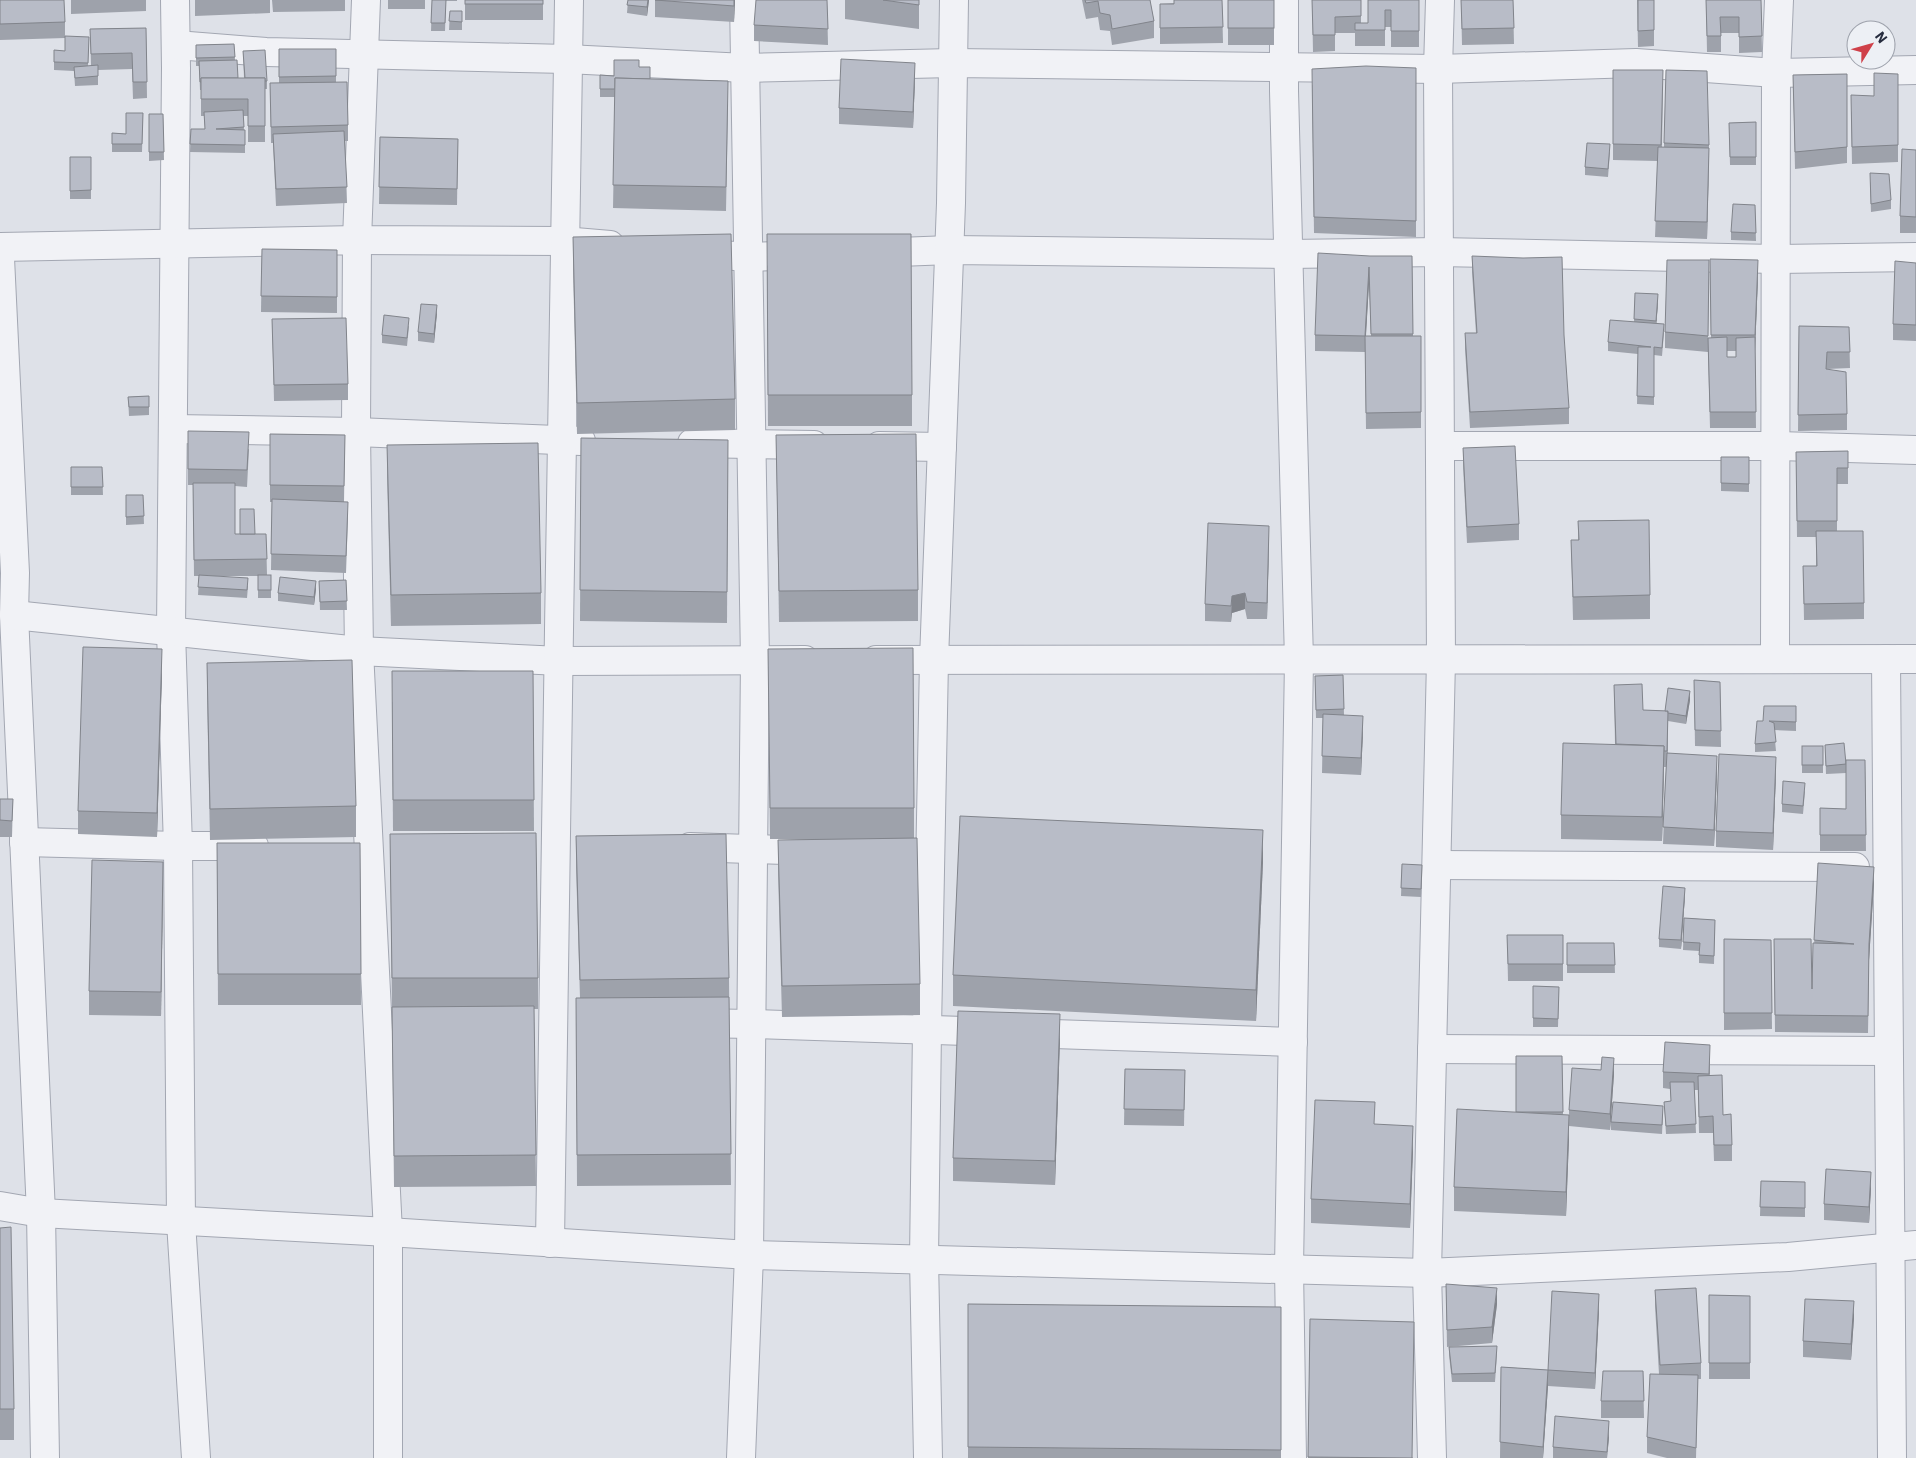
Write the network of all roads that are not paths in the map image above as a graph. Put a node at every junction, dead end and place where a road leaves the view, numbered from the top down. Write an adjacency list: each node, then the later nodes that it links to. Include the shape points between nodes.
1 (175, 0): 9 (street)
2 (366, 0): 10 (street)
3 (569, 0): 11 (street)
4 (744, 0): 13 (street)
5 (954, 0): 12 (street)
6 (1284, 0): 14 (street)
7 (1440, 0): 15 (street)
8 (1779, 0): 17 (street)
9 (176, 45): 10 (street); 20 (street)
10 (364, 55): 11 (street); 18 (street)
11 (568, 59): 13 (street); 19 (street)
12 (952, 64): 13 (street); 14 (street); 24 (street)
13 (745, 68): 27 (street)
14 (1284, 68): 15 (street); 26 (street)
15 (1438, 69): 17 (street, via 1636,64); 25 (street)
16 (1916, 70): 17 (street)
17 (1776, 74): 30 (street)
18 (357, 240): 19 (street); 20 (street); 32 (street)
19 (563, 241): 22 (street); 33 (street)
20 (175, 244): 21 (street); 31 (street)
21 (0, 247)
22 (631, 247)
23 (670, 250): 27 (street)
24 (950, 250): 26 (street); 27 (street); 39 (street)
25 (1439, 252): 26 (street); 30 (street); 37 (street)
26 (1288, 254): 53 (street)
27 (748, 257): 36 (street)
28 (1916, 257): 30 (street)
29 (0, 258): 41 (street)
30 (1776, 260): 38 (street)
31 (173, 429): 32 (street); 43 (street)
32 (356, 432): 33 (street); 44 (street)
33 (562, 440): 34 (street); 48 (street)
34 (602, 441)
35 (672, 443): 36 (street)
36 (751, 444): 39 (street); 49 (street)
37 (1440, 446): 38 (street); 54 (street)
38 (1776, 446): 40 (street); 45 (street)
39 (942, 447): 52 (street)
40 (1916, 450)
41 (8, 573): 42 (street)
42 (14, 616): 43 (street); 55 (street)
43 (171, 632): 44 (street); 58 (street)
44 (359, 651): 48 (street); 57 (street)
45 (1775, 659): 46 (street); 54 (street)
46 (1886, 659): 47 (street); 66 (street)
47 (1916, 659)
48 (560, 660): 49 (street); 77 (street, via 567,842 564,1023)
49 (755, 660): 50 (street); 61 (street)
50 (825, 660)
51 (855, 660): 52 (street)
52 (934, 660): 53 (street); 64 (street)
53 (1299, 660): 54 (street); 70 (street)
54 (1441, 660): 65 (street)
55 (24, 842): 58 (street); 74 (street)
56 (340, 845): 57 (street)
57 (368, 845): 76 (street)
58 (178, 846): 59 (street); 75 (street)
59 (282, 846)
60 (665, 846): 61 (street)
61 (754, 850): 62 (street); 68 (street)
62 (842, 851)
63 (901, 852): 64 (street)
64 (931, 852): 69 (street)
65 (1436, 865): 66 (street); 71 (street)
66 (1887, 867): 72 (street)
67 (663, 1023): 68 (street)
68 (752, 1024): 69 (street); 80 (street)
69 (928, 1029): 70 (street); 81 (street)
70 (1293, 1042): 82 (street)
71 (1432, 1049): 72 (street); 83 (street)
72 (1888, 1051): 79 (street)
73 (0, 1206): 74 (street)
74 (41, 1213): 75 (street); 84 (street)
75 (181, 1222): 76 (street); 85 (street)
76 (388, 1232): 77 (street); 86 (street)
77 (550, 1243): 80 (street)
78 (1916, 1245): 79 (street)
79 (1889, 1246): 83 (street, via 1788,1257); 91 (street)
80 (750, 1255): 81 (street); 87 (street)
81 (924, 1259): 82 (street); 88 (street)
82 (1289, 1268): 83 (street); 89 (street)
83 (1427, 1273): 90 (street)
84 (45, 1458)
85 (196, 1458)
86 (388, 1458)
87 (741, 1458)
88 (928, 1458)
89 (1292, 1458)
90 (1432, 1458)
91 (1892, 1458)

